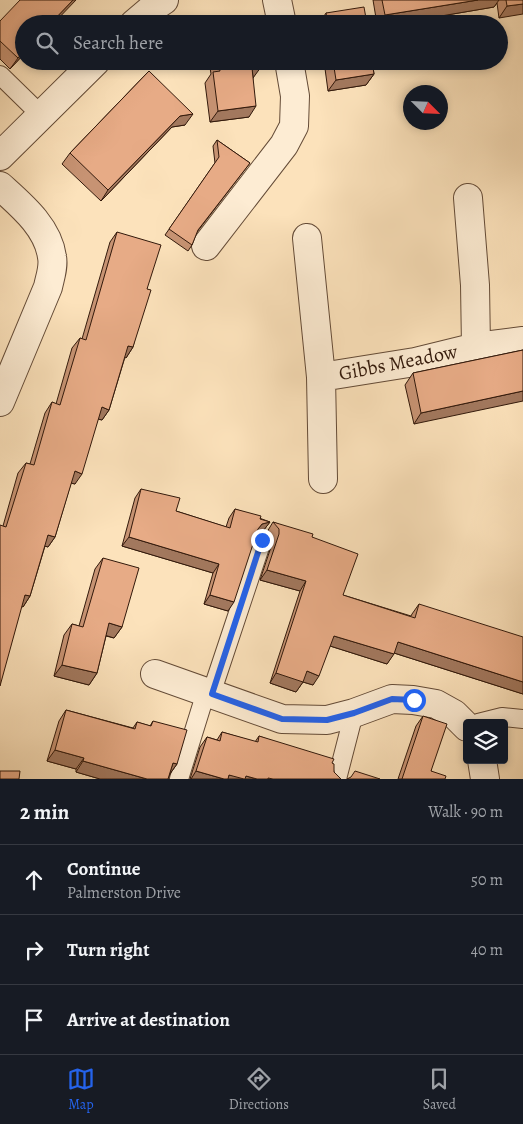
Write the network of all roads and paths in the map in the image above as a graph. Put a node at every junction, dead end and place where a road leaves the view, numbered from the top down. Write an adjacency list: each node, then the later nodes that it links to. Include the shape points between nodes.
1 (164, 0): 3 (street)
2 (277, 0): 4 (street)
3 (144, 15)
4 (280, 15)
5 (87, 70): 8 (street)
6 (291, 70): 13 (street, via 295,96 294,126 284,145)
7 (0, 75): 8 (lane)
8 (41, 115): 9 (street)
9 (0, 156)
10 (0, 186): 17 (street, via 35,221 47,241 52,270 48,287)
11 (468, 198): 15 (street, Gibbs Meadow)
12 (307, 238): 16 (street, Gibbs Meadow)
13 (206, 246)
14 (523, 341): 15 (street, Gibbs Meadow)
15 (476, 347): 16 (street, Gibbs Meadow, via 415,362)
16 (321, 377): 18 (street, Gibbs Meadow)
17 (0, 402)
18 (323, 480)
19 (262, 540): 21 (lane)
20 (156, 674): 21 (street)
21 (209, 693): 22 (street, via 282,719 327,720); 27 (lane)
22 (354, 713): 25 (street, via 392,699 414,700 436,704); 28 (lane)
23 (494, 719): 24 (lane)
24 (523, 719)
25 (463, 721)
26 (483, 764): 29 (street)
27 (179, 779)
28 (337, 779)
29 (485, 779)

